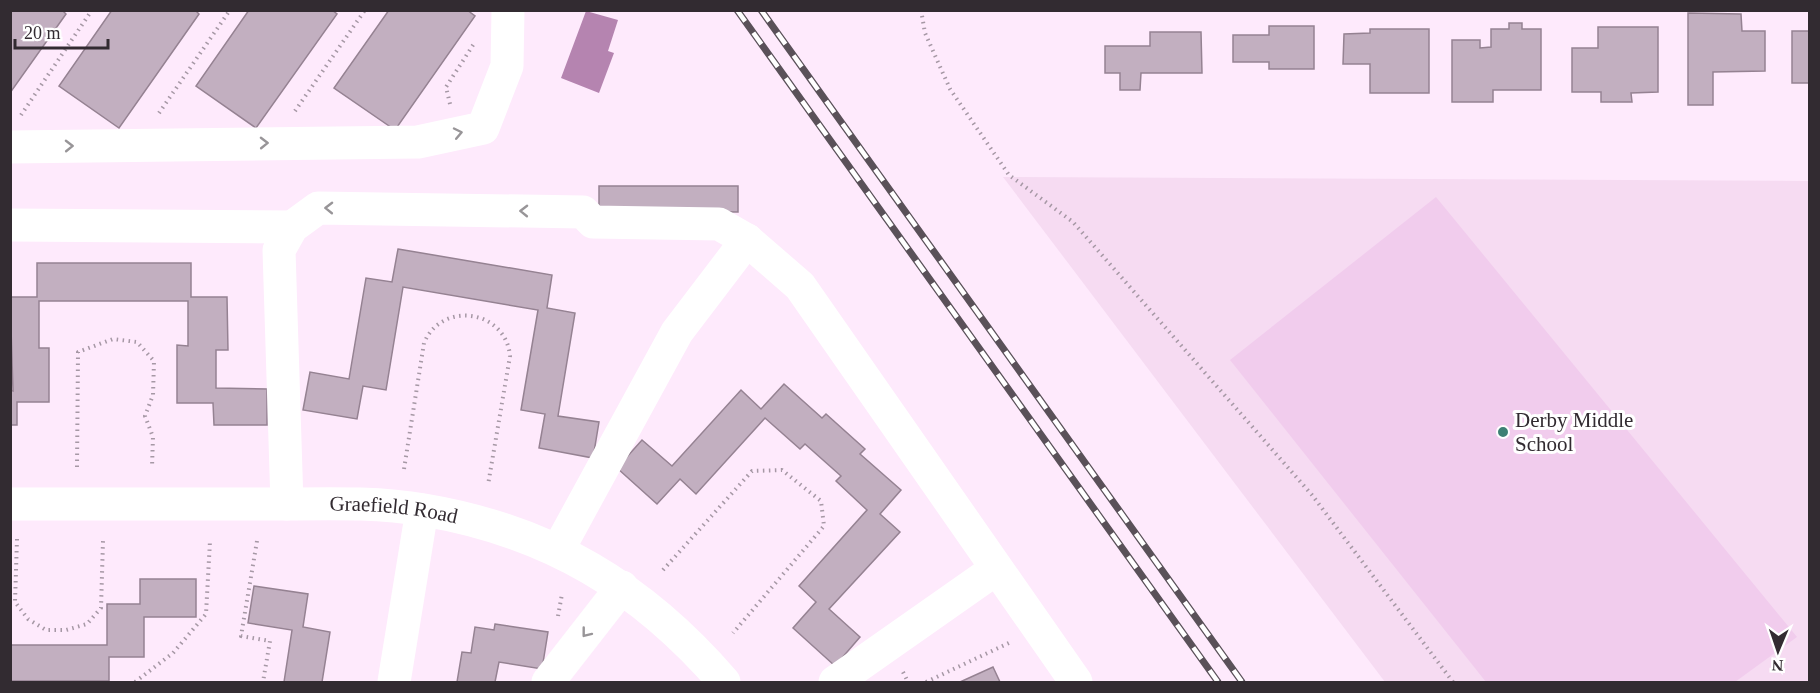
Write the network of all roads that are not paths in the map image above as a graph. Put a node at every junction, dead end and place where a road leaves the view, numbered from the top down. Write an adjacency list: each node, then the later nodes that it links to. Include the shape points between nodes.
1 (508, 10): 2 (street, one-way to 1, via 136,145 418,142 483,128 507,66)
2 (14, 134)
3 (10, 225): 4 (street)
4 (292, 227): 5 (street, one-way to 4, via 719,224 593,222 583,212 318,208); 7 (street, via 279,250)
5 (747, 240): 9 (street, via 677,332); 10 (street, via 800,286)
6 (10, 504): 7 (street, Graefield Road)
7 (287, 504): 8 (street, Graefield Road)
8 (422, 510): 9 (street, Graefield Road, via 487,524); 12 (street)
9 (558, 550): 11 (street, Graefield Road)
10 (996, 569): 15 (street); 16 (street)
11 (622, 587): 13 (street, one-way to 13); 14 (street, Graefield Road, via 693,646)
12 (394, 682)
13 (548, 682)
14 (724, 682)
15 (835, 682)
16 (1076, 682)

